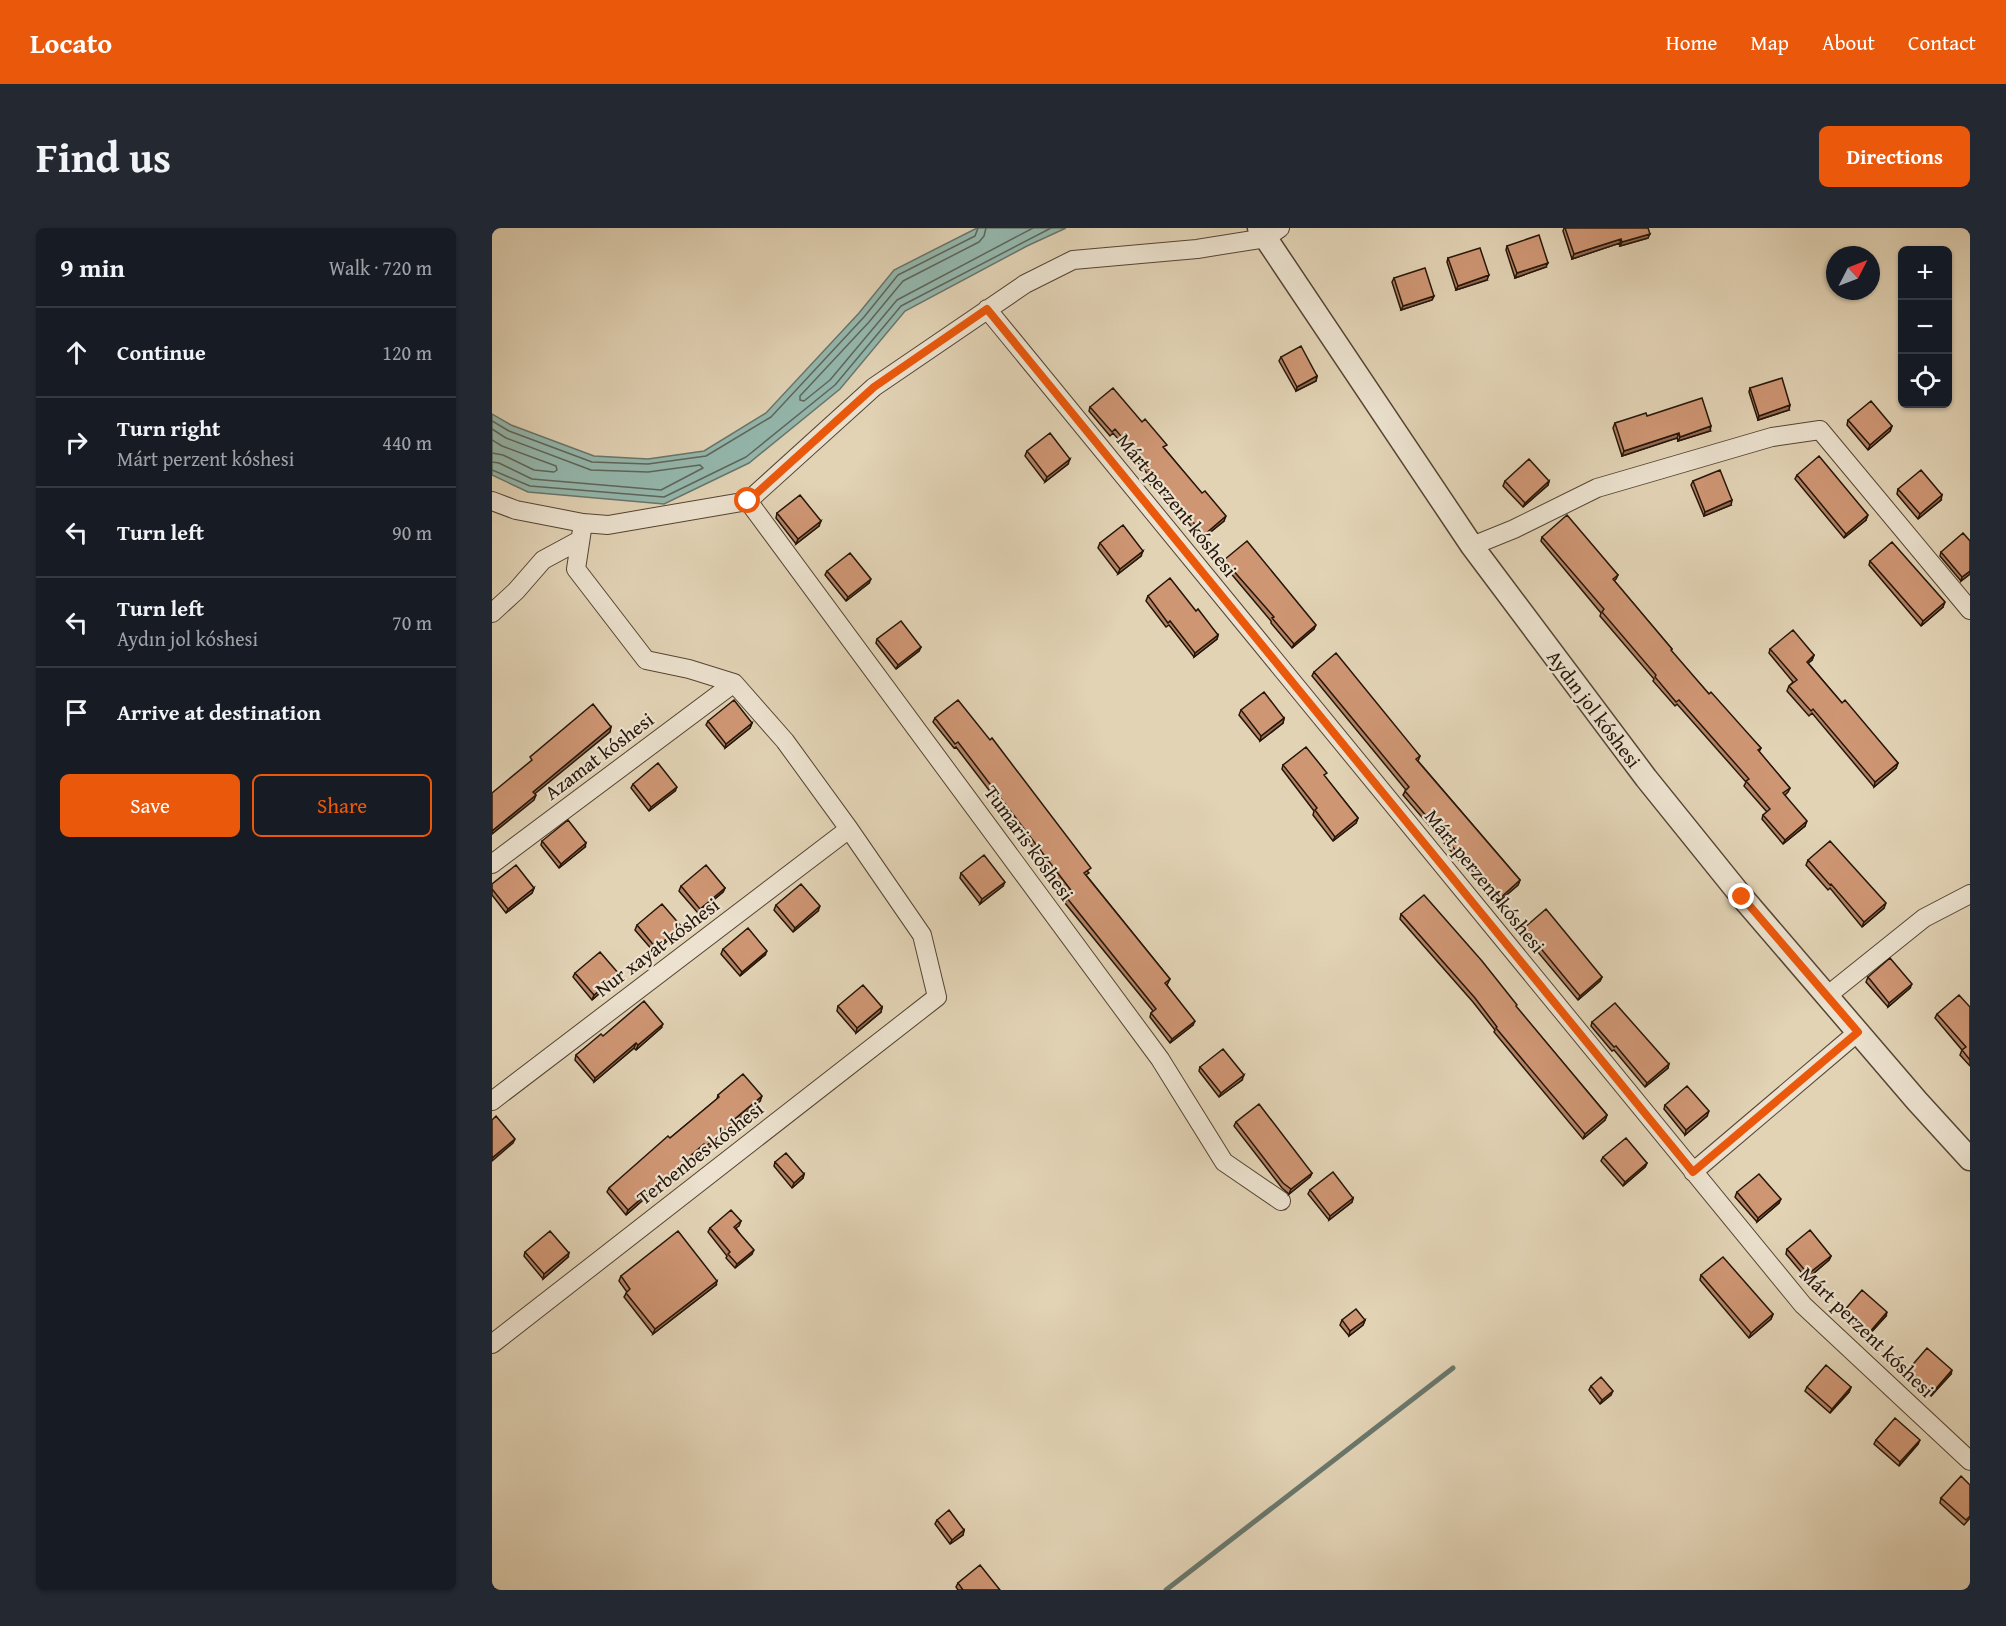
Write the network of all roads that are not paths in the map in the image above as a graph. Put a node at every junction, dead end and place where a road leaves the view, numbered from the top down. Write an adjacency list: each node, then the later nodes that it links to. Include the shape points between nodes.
1 (1268, 231): 2 (street, via 1197,249 1073,260); 6 (street, Aydın jol kóshesi)
2 (987, 309): 4 (street, via 874,387); 17 (street, Márt perzent kóshesi)
3 (492, 501): 5 (street)
4 (748, 501): 5 (street); 18 (street, Tumaris kóshesi, via 1160,1059 1224,1162)
5 (581, 531): 8 (street, via 543,560); 9 (street, via 576,569 646,660)
6 (1472, 546): 7 (street, via 1598,488 1772,437 1821,430); 13 (street, Aydın jol kóshesi, via 1646,778)
7 (1970, 610)
8 (492, 612)
9 (734, 683): 10 (street, via 784,741); 11 (street, Azamat kóshesi)
10 (849, 829): 15 (street, Nur xayat kóshesi); 19 (street, Terbenbes kóshesi, via 922,935 936,997)
11 (492, 864)
12 (1970, 894): 13 (street, via 1924,918)
13 (1828, 995): 14 (street, Aydın jol kóshesi)
14 (1858, 1032): 16 (street, Aydın jol kóshesi); 17 (street)
15 (492, 1101)
16 (1970, 1159)
17 (1693, 1172): 20 (street, Márt perzent kóshesi, via 1803,1305)
18 (1281, 1201)
19 (492, 1344)
20 (1970, 1461)

